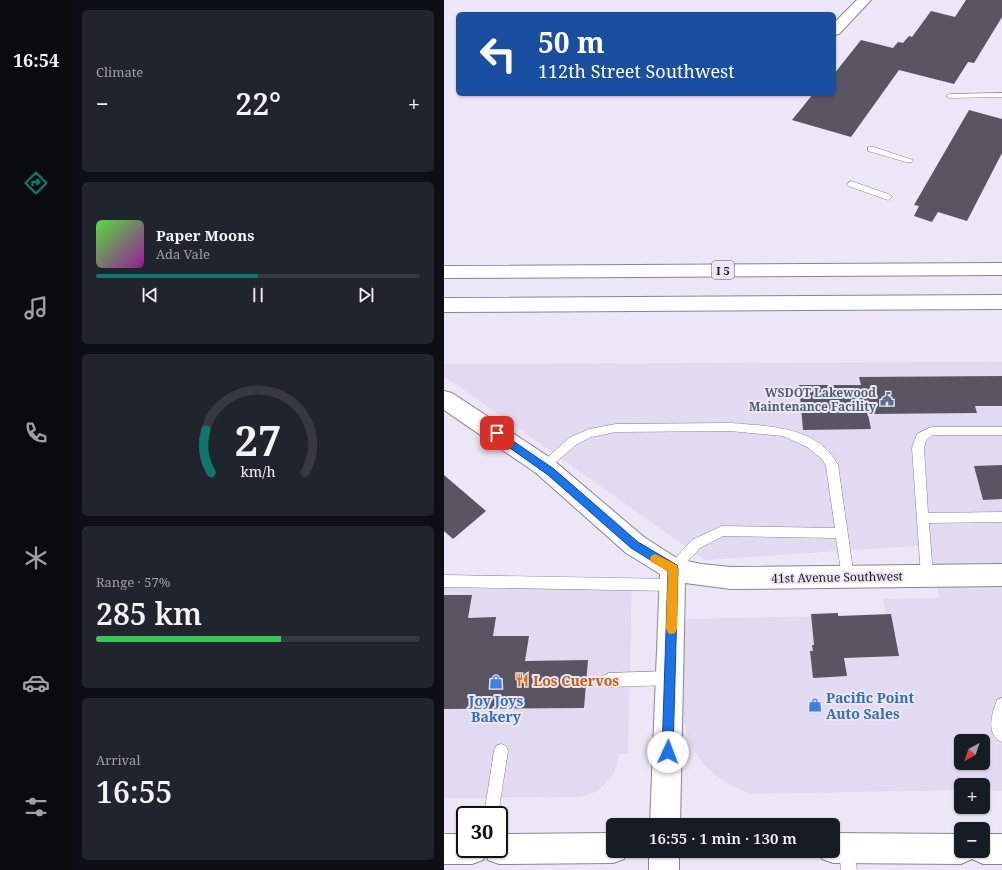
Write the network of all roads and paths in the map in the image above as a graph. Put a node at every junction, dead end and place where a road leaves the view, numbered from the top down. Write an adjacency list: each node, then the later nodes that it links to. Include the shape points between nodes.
1 (864, 0): 2 (main road)
2 (836, 28)
3 (1002, 95): 4 (lane)
4 (950, 96)
5 (871, 149): 6 (lane)
6 (909, 160)
7 (851, 184): 8 (lane)
8 (888, 197)
9 (1002, 269): 10 (main road, I 5)
10 (444, 272)
11 (1002, 302): 12 (main road)
12 (444, 305)
13 (444, 399): 15 (main road, 41st Avenue Southwest)
14 (1002, 431): 17 (lane, via 931,431 921,437 918,448)
15 (544, 466): 18 (lane, via 573,441 589,433 616,428 730,427 784,432 811,444 826,456 832,465); 21 (main road, 41st Avenue Southwest)
16 (1002, 517): 17 (lane)
17 (923, 518): 20 (lane)
18 (842, 533): 21 (lane, via 722,531 696,544); 22 (lane)
19 (1002, 575): 20 (main road, 41st Avenue Southwest)
20 (927, 576): 22 (main road, 41st Avenue Southwest)
21 (673, 577): 22 (main road, 41st Avenue Southwest); 23 (lane); 24 (main road)
22 (848, 577)
23 (444, 581)
24 (670, 678): 25 (lane); 30 (main road)
25 (609, 680)
26 (1002, 704): 27 (lane, via 998,730)
27 (1002, 736)
28 (501, 751): 29 (lane)
29 (492, 806)
30 (665, 818)
31 (606, 848): 34 (main road)
32 (444, 849): 33 (main road)
33 (456, 849)
34 (508, 849)
35 (954, 849): 38 (main road)
36 (990, 849): 37 (main road)
37 (1002, 849)
38 (843, 855)
39 (664, 858): 40 (main road)
40 (664, 870)

